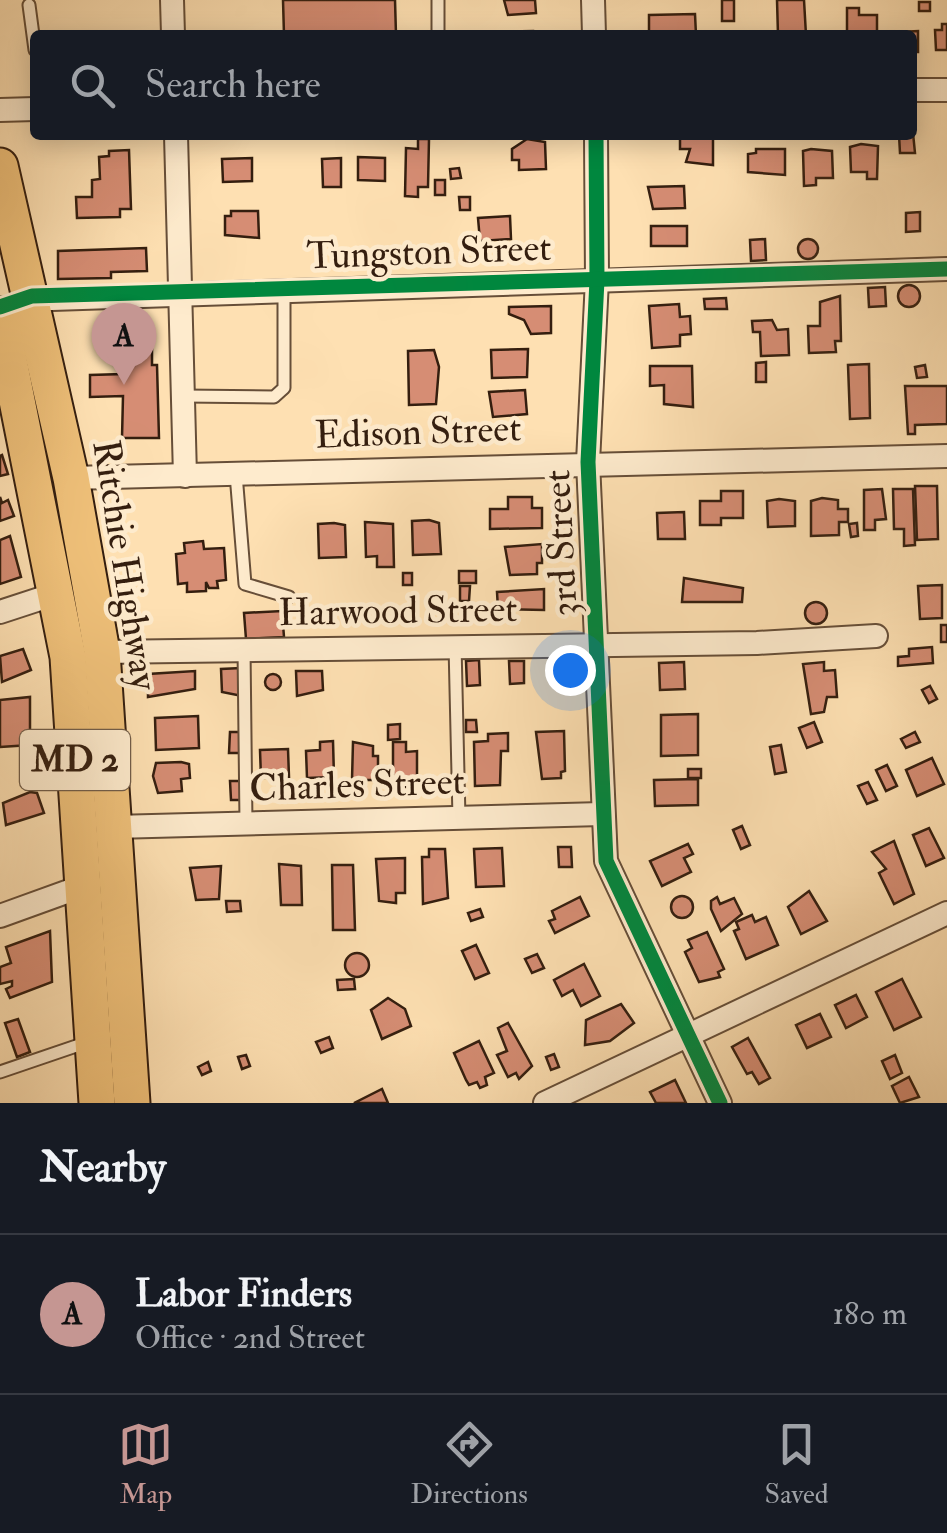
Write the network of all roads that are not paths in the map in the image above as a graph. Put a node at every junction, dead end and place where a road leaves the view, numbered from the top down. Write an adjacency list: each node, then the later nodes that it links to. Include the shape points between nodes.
1 (172, 0): 6 (street)
2 (438, 0): 7 (lane)
3 (593, 0): 8 (street)
4 (29, 5): 5 (lane)
5 (32, 30)
6 (173, 30)
7 (438, 30)
8 (594, 30)
9 (917, 90): 10 (street)
10 (947, 90)
11 (30, 109): 12 (street)
12 (0, 110)
13 (176, 140): 19 (street)
14 (596, 140): 17 (street, 3rd Street)
15 (0, 166): 20 (main road, Ritchie Highway / MD 2)
16 (947, 270): 17 (street, Tungston Street)
17 (597, 280): 18 (street, Tungston Street); 23 (street, 3rd Street)
18 (284, 289): 19 (street, Tungston Street); 21 (lane, via 284,388 274,396)
19 (180, 292): 20 (street, Tungston Street); 21 (street)
20 (11, 306): 26 (main road, Ritchie Highway / MD 2); 27 (main road, Ritchie Highway / MD 2)
21 (183, 396): 25 (street)
22 (947, 456): 23 (street, Edison Street)
23 (588, 462): 24 (street, Edison Street); 31 (street, 3rd Street)
24 (236, 474): 25 (street, Edison Street); 28 (lane, via 245,584)
25 (185, 476): 26 (street, Edison Street)
26 (70, 478): 34 (main road, Ritchie Highway / MD 2)
27 (58, 592): 29 (street); 39 (main road, Ritchie Highway / MD 2)
28 (289, 597)
29 (0, 612)
30 (876, 636): 31 (street, Harwood Street)
31 (598, 642): 32 (street, Harwood Street); 35 (street, 3rd Street)
32 (455, 645): 33 (street, Harwood Street); 36 (lane)
33 (244, 649): 34 (street, Harwood Street); 37 (lane)
34 (102, 652): 38 (main road, Ritchie Highway / MD 2)
35 (602, 814): 36 (street, Charles Street); 42 (street, 3rd Street, via 606,862)
36 (459, 818): 37 (street, Charles Street)
37 (246, 823): 38 (street, Charles Street)
38 (114, 827): 46 (main road, Ritchie Highway / MD 2)
39 (83, 886): 41 (street); 43 (main road, Ritchie Highway / MD 2)
40 (947, 913): 42 (street)
41 (0, 916)
42 (688, 1036): 47 (street); 48 (street, 3rd Street)
43 (92, 1040): 44 (lane); 45 (main road, Ritchie Highway / MD 2)
44 (0, 1072)
45 (97, 1103)
46 (132, 1103)
47 (545, 1103)
48 (720, 1103)

